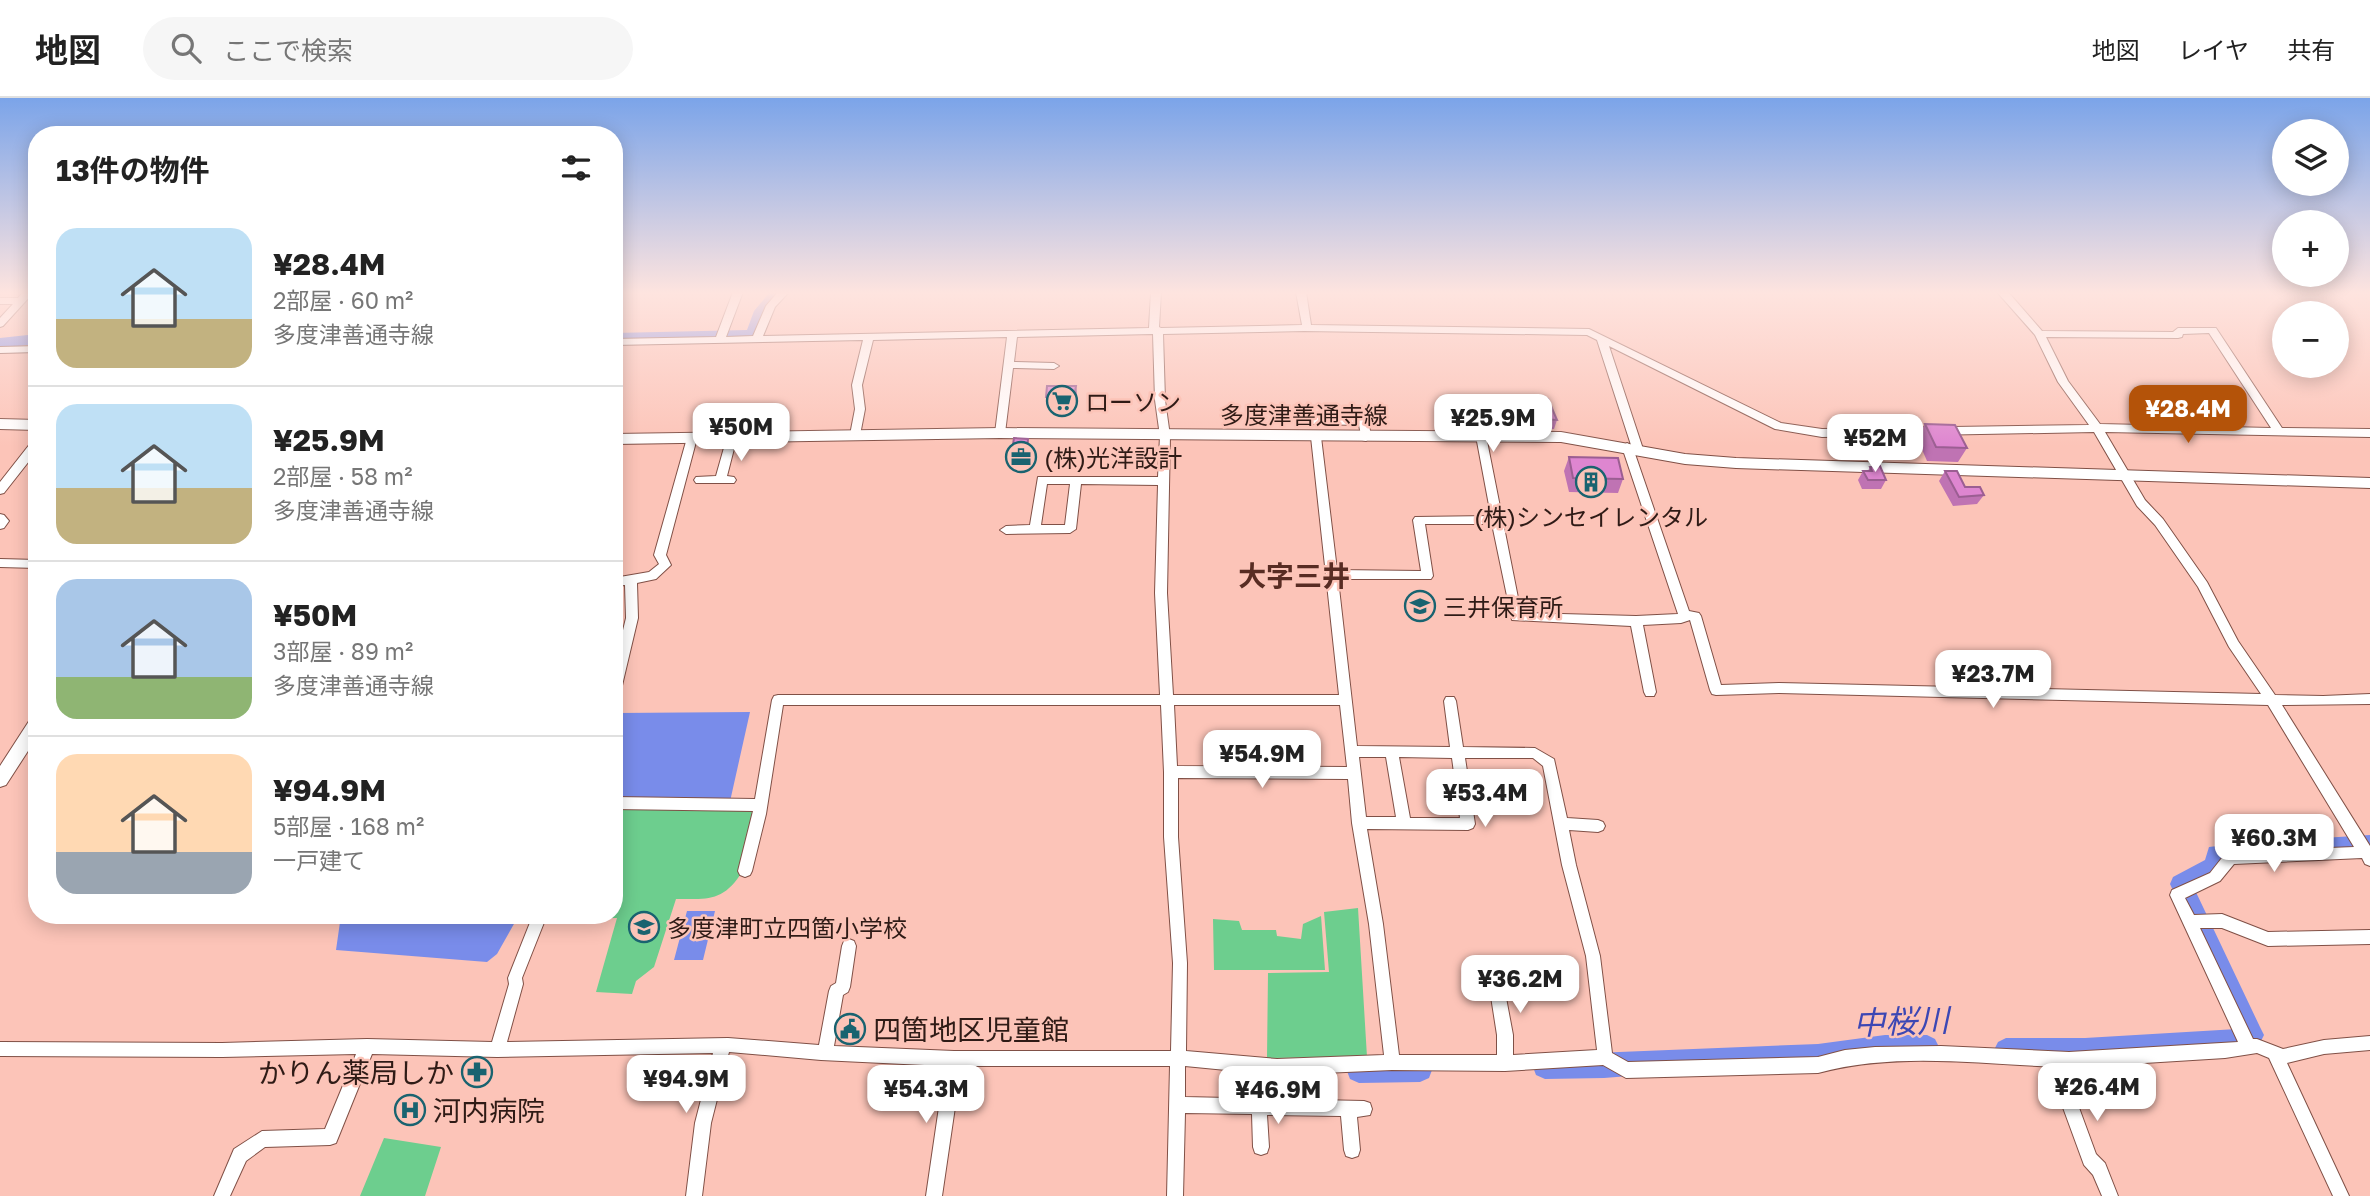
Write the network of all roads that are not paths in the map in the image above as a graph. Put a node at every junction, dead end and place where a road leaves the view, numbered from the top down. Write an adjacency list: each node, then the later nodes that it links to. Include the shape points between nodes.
1 (867, 343): 19 (street, via 857,385 860,409)
2 (1011, 343): 10 (street)
3 (1157, 343): 20 (street)
4 (1603, 343): 27 (street)
5 (1612, 343): 15 (street, via 1795,431)
6 (2044, 343): 15 (street, via 2063,382)
7 (2221, 343): 16 (street)
8 (0, 349): 9 (street)
9 (28, 349)
10 (1008, 365): 11 (street); 17 (street)
11 (1054, 366)
12 (1315, 421): 24 (street, via 1364,421)
13 (0, 424): 14 (main road)
14 (28, 425)
15 (2097, 428): 16 (street); 29 (street)
16 (2279, 431): 18 (street)
17 (1000, 433): 19 (main road, 多度津善通寺線); 20 (main road, 多度津善通寺線)
18 (2370, 433)
19 (855, 435): 22 (main road, 多度津善通寺線)
20 (1165, 436): 23 (main road, 多度津善通寺線); 32 (street)
21 (1480, 436): 24 (main road, 多度津善通寺線); 27 (main road, 多度津善通寺線, via 1561,437); 36 (street)
22 (732, 437): 25 (main road, 多度津善通寺線); 30 (street, via 725,480)
23 (1316, 437): 24 (main road, 多度津善通寺線); 42 (street)
24 (1366, 437)
25 (692, 438): 26 (main road, 多度津善通寺線); 44 (street, via 660,555 665,565 652,576)
26 (623, 439)
27 (1633, 448): 29 (main road, 多度津善通寺線, via 1725,462); 45 (street)
28 (28, 454): 34 (street)
29 (2124, 475): 33 (main road, 多度津善通寺線); 49 (street, via 2203,585 2233,644)
30 (700, 480)
31 (1076, 480): 32 (street); 39 (street, via 1070,529); 39 (street, via 1042,480)
32 (1163, 481): 52 (street, via 1161,593)
33 (2370, 483)
34 (0, 490)
35 (0, 518): 37 (street)
36 (1497, 520): 42 (street, via 1419,520 1427,576); 46 (street, via 1516,617)
37 (0, 525)
38 (1006, 530): 39 (street)
39 (1035, 530)
40 (0, 563): 41 (street)
41 (28, 564)
42 (1332, 574): 51 (street)
43 (623, 581): 44 (street)
44 (631, 581): 47 (street, via 632,618)
45 (1684, 615): 46 (street); 49 (street, via 1695,616 1716,690)
46 (1636, 621): 48 (street)
47 (623, 656)
48 (1650, 692)
49 (2271, 699): 50 (street); 67 (street)
50 (2370, 699)
51 (1346, 700): 52 (street); 55 (street)
52 (1166, 701): 58 (street); 62 (street, via 778,699)
53 (1450, 701): 57 (street)
54 (28, 737): 60 (main road)
55 (1352, 751): 56 (street); 59 (street)
56 (1392, 752): 57 (street); 64 (street)
57 (1457, 752): 64 (street, via 1468,824); 65 (street, via 1544,757)
58 (1171, 772): 59 (street); 82 (street, via 1180,963)
59 (1354, 773): 63 (street)
60 (0, 780)
61 (623, 803): 62 (street)
62 (759, 805): 68 (street)
63 (1359, 823): 64 (street); 85 (street)
64 (1404, 823)
65 (1561, 824): 66 (street); 86 (street)
66 (1598, 826)
67 (2366, 851): 69 (street, via 2230,858 2215,877 2177,895)
68 (745, 871)
69 (2194, 921): 71 (street, via 2222,921 2268,939); 74 (street)
70 (536, 924): 79 (street, via 514,978)
71 (2370, 937)
72 (849, 946): 80 (street)
73 (1494, 971): 87 (street)
74 (2245, 1040): 81 (street); 84 (street, via 2225,1051)
75 (2370, 1043): 81 (street)
76 (723, 1045): 79 (street); 80 (street); 94 (street, via 703,1123)
77 (367, 1046): 78 (street); 79 (street); 93 (street, via 330,1138 262,1139 240,1155)
78 (0, 1049)
79 (497, 1049)
80 (825, 1053): 83 (street)
81 (2275, 1054): 98 (street)
82 (1177, 1058): 83 (street); 85 (street, via 1277,1067); 88 (street)
83 (954, 1059): 95 (street)
84 (2070, 1060): 86 (street, via 1899,1054 1835,1059 1818,1065 1626,1070); 97 (street, via 2075,1073 2066,1094 2090,1159)
85 (1392, 1062): 87 (street)
86 (1613, 1062): 87 (street)
87 (1506, 1063)
88 (1176, 1105): 89 (street); 96 (street)
89 (1259, 1107): 90 (street); 91 (street)
90 (1356, 1109): 92 (street)
91 (1261, 1147)
92 (1352, 1150)
93 (222, 1196)
94 (694, 1196)
95 (934, 1196)
96 (1175, 1196)
97 (2110, 1196)
98 (2341, 1196)

